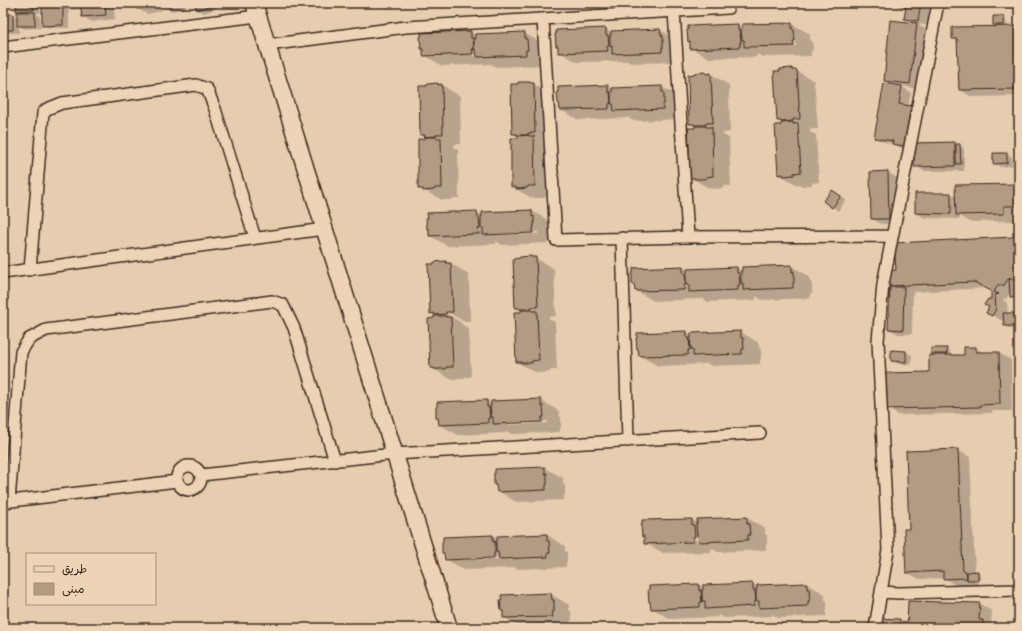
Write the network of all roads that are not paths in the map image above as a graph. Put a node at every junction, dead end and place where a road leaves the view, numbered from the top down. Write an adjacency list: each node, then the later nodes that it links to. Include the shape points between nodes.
1 (938, 3): 9 (street)
2 (728, 8): 4 (street)
3 (256, 10): 6 (street); 7 (street)
4 (674, 11): 5 (street); 10 (street)
5 (544, 19): 6 (street, via 406,27); 12 (street, via 556,240)
6 (267, 45): 8 (street)
7 (3, 47)
8 (324, 229): 11 (street); 17 (street)
9 (892, 236): 10 (street); 23 (street, via 883,284 878,341 888,550)
10 (688, 237): 12 (street)
11 (255, 238): 13 (street); 13 (street, via 207,89 196,85 62,103 43,113)
12 (622, 238): 16 (street)
13 (30, 270): 14 (street)
14 (3, 273)
15 (760, 433): 16 (street)
16 (628, 440): 17 (street)
17 (394, 454): 18 (street); 24 (street)
18 (335, 460): 19 (street); 21 (street, via 294,328 283,305 272,301 46,330 29,339 21,352)
19 (201, 475): 20 (street, via 192,466 186,466 180,469); 20 (street, via 198,487 192,490 180,487)
20 (177, 481): 21 (street)
21 (6, 502)
22 (1019, 590): 23 (street)
23 (881, 592): 25 (street)
24 (449, 628)
25 (874, 628)

